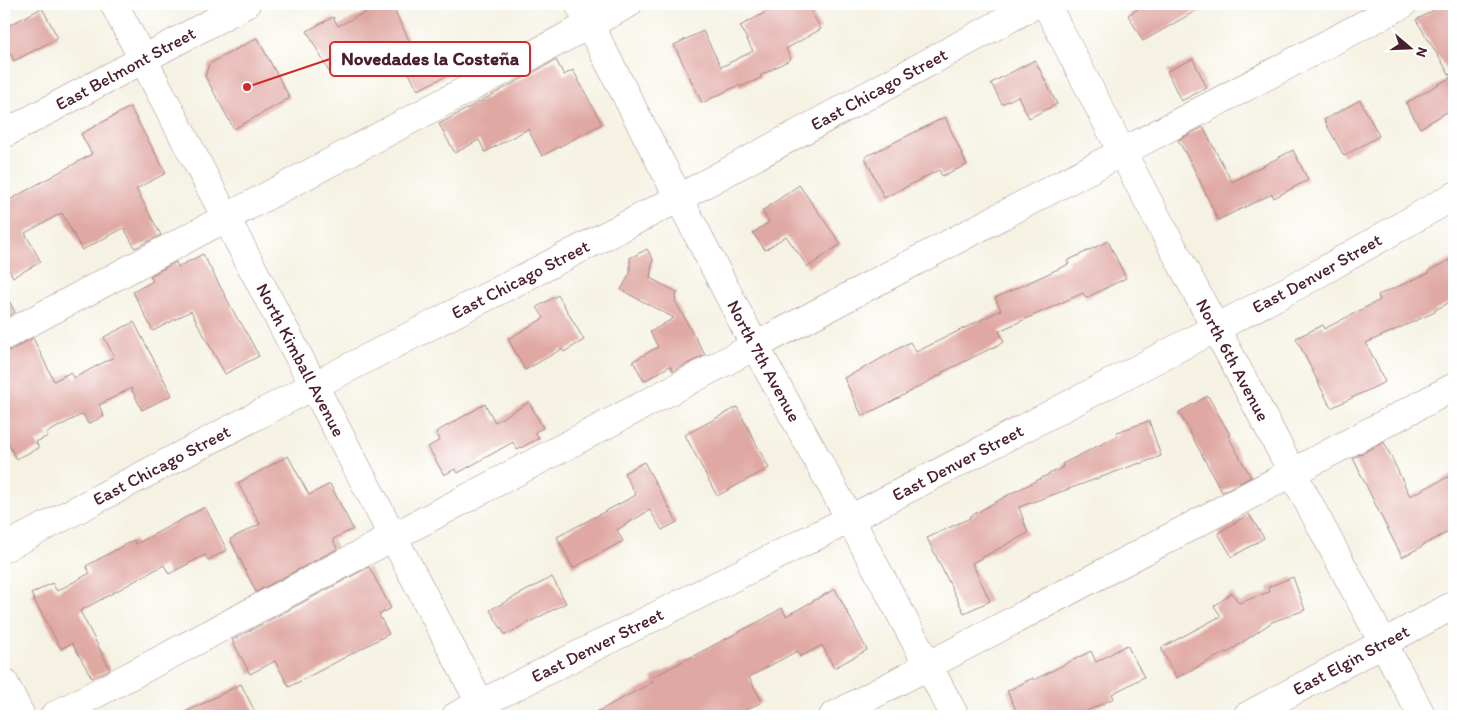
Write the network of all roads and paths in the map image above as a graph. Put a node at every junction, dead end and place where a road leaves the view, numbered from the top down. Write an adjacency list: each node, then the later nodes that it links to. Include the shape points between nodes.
1 (114, 4): 8 (street, North Kimball Avenue)
2 (246, 4): 8 (street, East Belmont Street)
3 (628, 4): 7 (street)
4 (1036, 4): 12 (street, East Chicago Street)
5 (1046, 4): 10 (street, North 6th Avenue)
6 (1403, 4): 10 (street)
7 (584, 14): 12 (street, North 7th Avenue); 13 (street)
8 (143, 59): 9 (street, East Belmont Street); 13 (street, North Kimball Avenue)
9 (4, 134)
10 (1122, 152): 14 (street, North 6th Avenue); 16 (street)
11 (1454, 196): 14 (street, East Denver Street)
12 (678, 198): 16 (street, North 7th Avenue); 17 (street, East Chicago Street)
13 (226, 218): 15 (street); 17 (street, North Kimball Avenue)
14 (1216, 328): 19 (street, North 6th Avenue); 20 (street, East Denver Street)
15 (4, 336)
16 (755, 346): 20 (street, North 7th Avenue); 21 (street)
17 (315, 385): 21 (street, North Kimball Avenue); 22 (street, East Chicago Street)
18 (1454, 387): 19 (street)
19 (1292, 472): 24 (street, North 6th Avenue); 25 (street)
20 (850, 519): 25 (street, North 7th Avenue); 27 (street, East Denver Street)
21 (394, 536): 27 (street, North Kimball Avenue); 29 (street)
22 (4, 548)
23 (1454, 605): 24 (street, East Elgin Street)
24 (1383, 644): 33 (street, East Elgin Street); 34 (street, North 6th Avenue)
25 (928, 666): 31 (street); 32 (street, North 7th Avenue)
26 (4, 682): 28 (street)
27 (484, 710): 30 (street, East Denver Street)
28 (21, 716)
29 (54, 716)
30 (456, 716)
31 (833, 716)
32 (956, 716)
33 (1247, 716)
34 (1422, 716)

